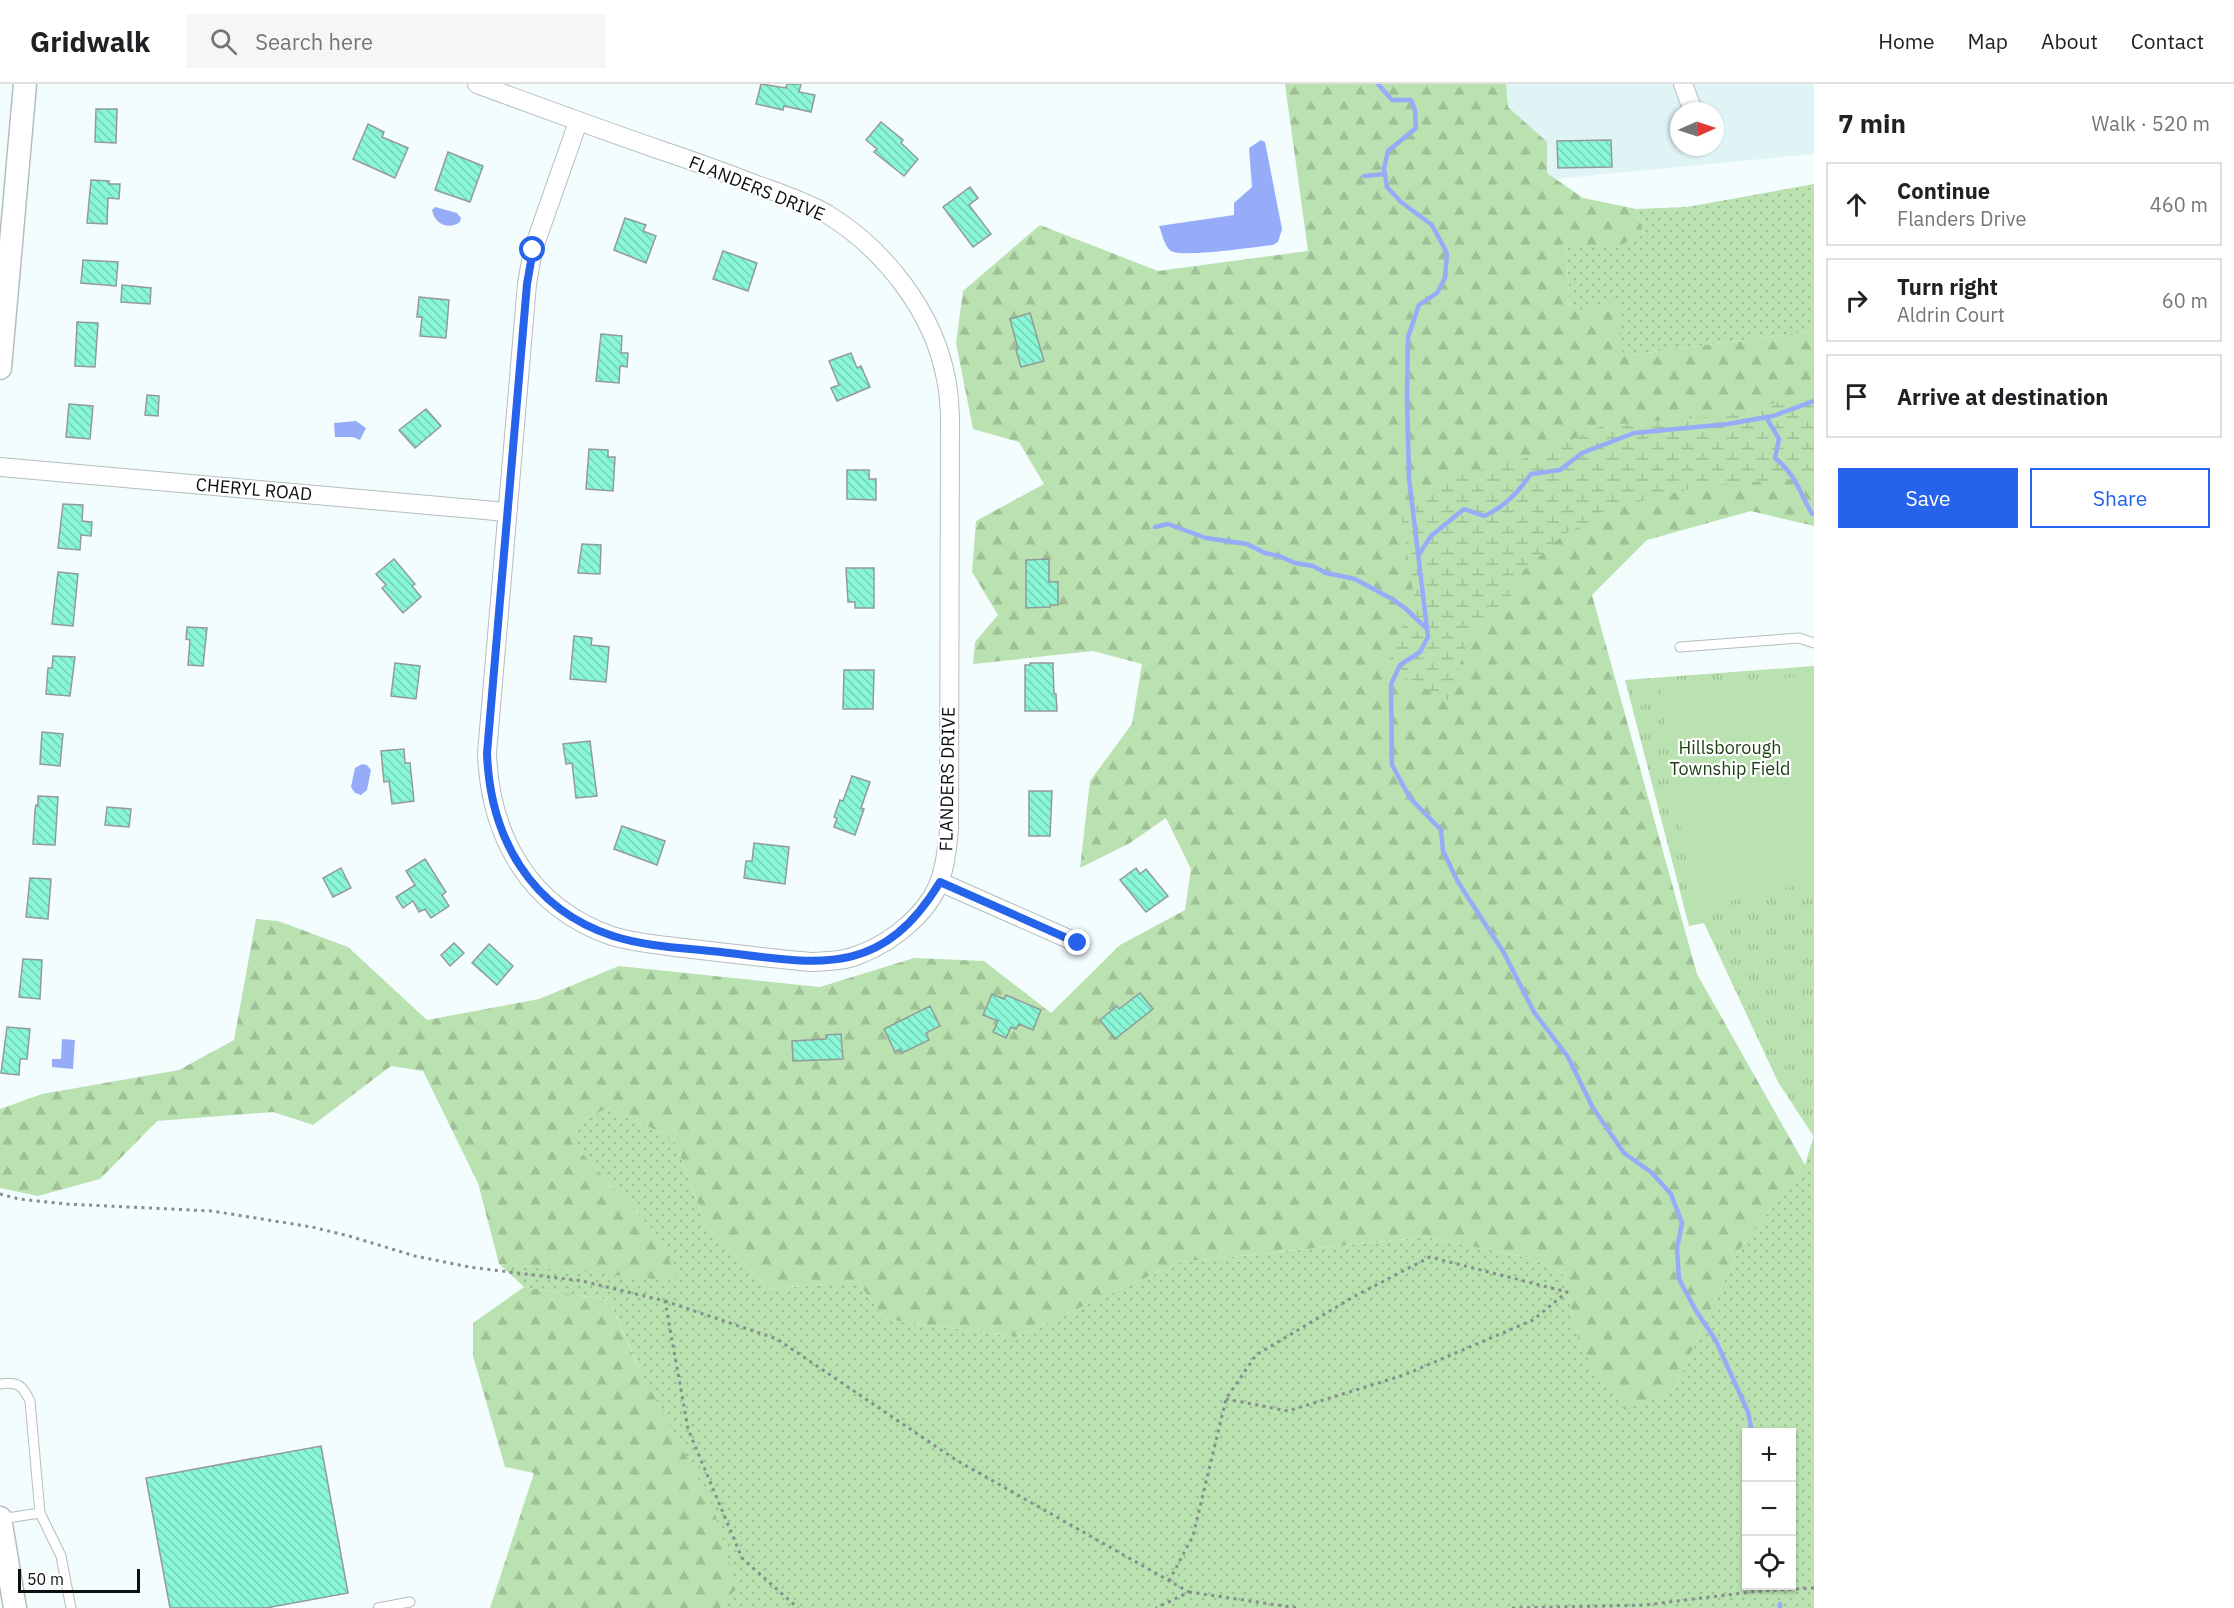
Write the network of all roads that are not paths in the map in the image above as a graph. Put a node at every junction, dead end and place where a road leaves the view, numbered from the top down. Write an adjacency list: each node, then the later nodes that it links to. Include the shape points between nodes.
1 (25, 84): 6 (street)
2 (477, 84): 5 (street, FLANDERS DRIVE)
3 (1683, 84): 4 (street)
4 (1690, 102)
5 (578, 122): 8 (street, FLANDERS DRIVE, via 533,250); 11 (street, FLANDERS DRIVE, via 696,162 825,213 871,247 895,273 934,340 946,378 950,416 948,830)
6 (0, 368)
7 (0, 467): 8 (street, CHERYL ROAD)
8 (507, 512): 11 (street, FLANDERS DRIVE, via 488,780 502,834 517,862 555,904 612,936 640,942 801,961 838,960 861,954 907,926)
9 (1814, 643): 10 (lane, via 1799,638)
10 (1680, 647)
11 (940, 882): 12 (street)
12 (1078, 943)
13 (0, 1384): 14 (lane, via 17,1383 30,1401)
14 (40, 1513): 15 (lane); 18 (lane, via 61,1556)
15 (0, 1518): 17 (street)
16 (410, 1602): 19 (lane)
17 (15, 1608)
18 (71, 1608)
19 (378, 1608)

